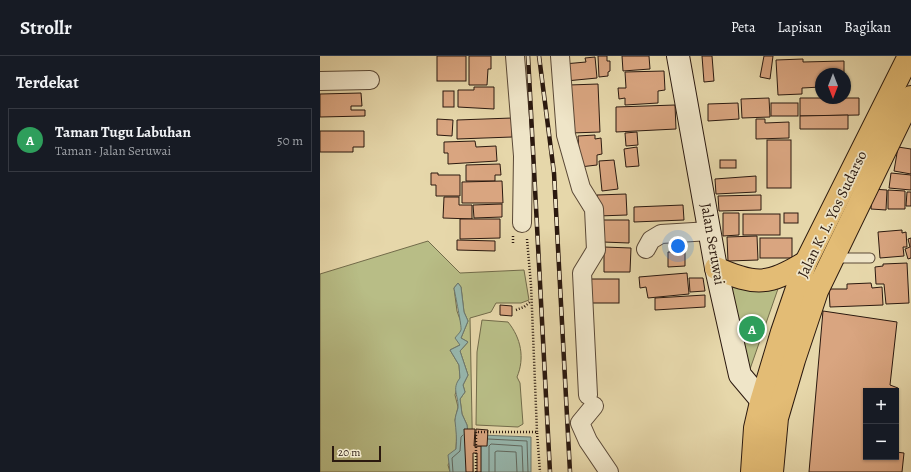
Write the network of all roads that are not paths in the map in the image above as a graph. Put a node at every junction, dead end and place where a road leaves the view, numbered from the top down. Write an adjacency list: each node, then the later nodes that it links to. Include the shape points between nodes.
1 (516, 56): 8 (street, via 523,156)
2 (560, 56): 17 (street, via 566,135 581,188 594,209 596,250 582,273 591,400 580,423 588,441)
3 (678, 56): 9 (street, Jalan Seruwai)
4 (909, 56): 13 (highway, Jalan K. L. Yos Sudarso)
5 (370, 80): 6 (street)
6 (320, 81)
7 (911, 97): 11 (highway, Jalan K. L. Yos Sudarso)
8 (522, 223)
9 (710, 231): 10 (street, via 661,234 650,240); 14 (street, Jalan Seruwai)
10 (646, 249)
11 (833, 257): 12 (lane); 16 (highway, Jalan K. L. Yos Sudarso, via 808,318)
12 (870, 258)
13 (806, 262): 14 (highway, via 786,275 766,281 740,278); 15 (highway, Jalan K. L. Yos Sudarso)
14 (716, 268): 15 (street, Jalan Seruwai, via 740,375)
15 (761, 402): 16 (street, Jalan Seruwai); 18 (highway, Jalan K. L. Yos Sudarso, via 755,428)
16 (777, 418): 19 (highway, Jalan K. L. Yos Sudarso)
17 (609, 472)
18 (752, 472)
19 (772, 472)

